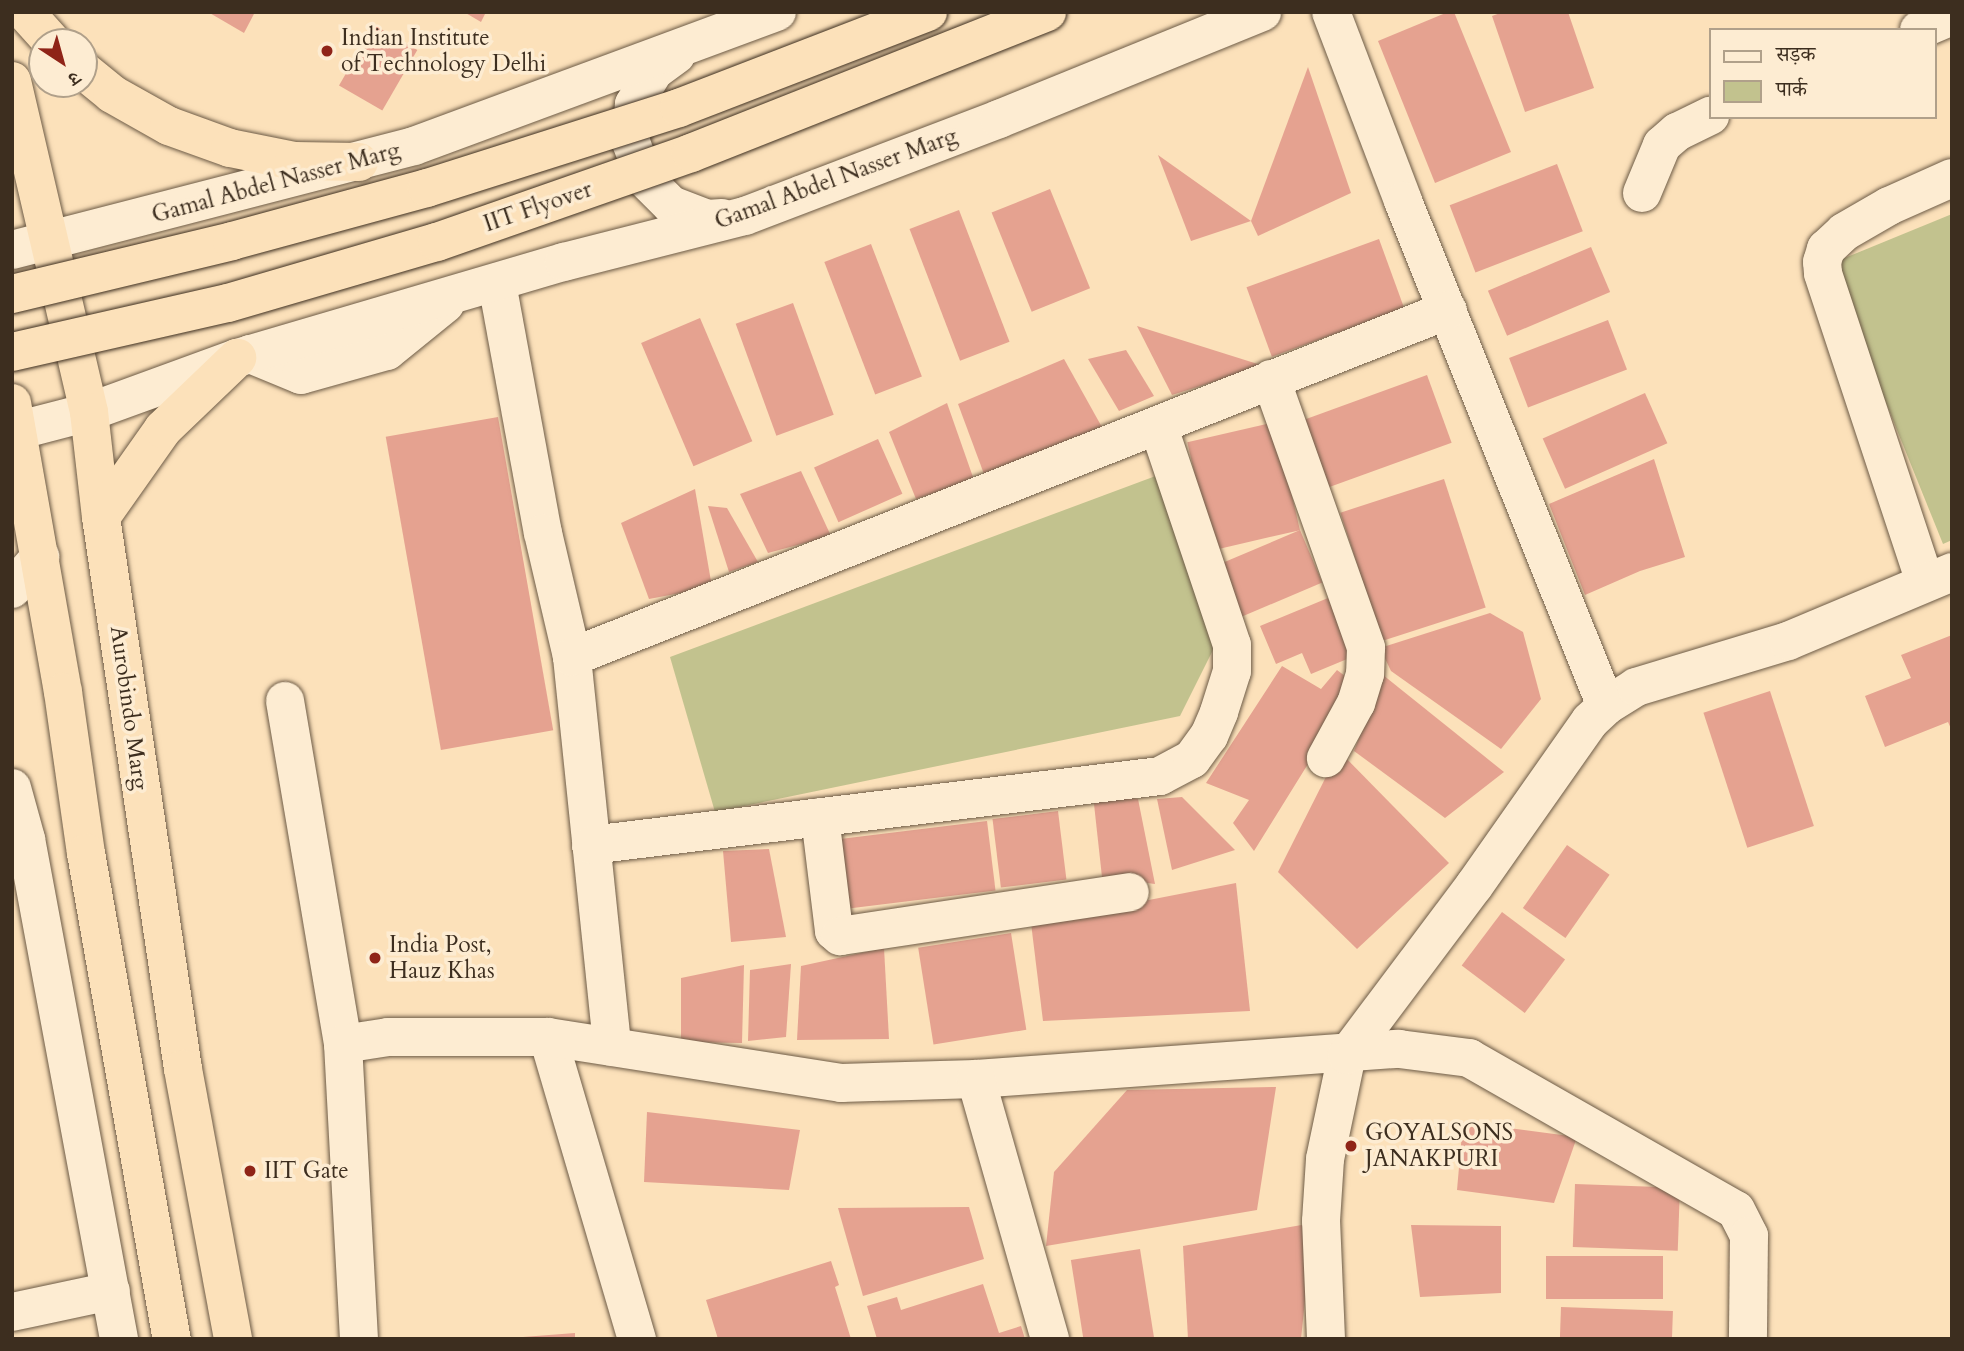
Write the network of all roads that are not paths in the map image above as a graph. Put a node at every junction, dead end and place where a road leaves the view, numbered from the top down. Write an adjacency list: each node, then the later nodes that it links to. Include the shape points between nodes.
1 (25, 12): 8 (main road)
2 (777, 12): 10 (street, Gamal Abdel Nasser Marg)
3 (928, 12): 20 (main road, bridge, via 679,108 427,188)
4 (1047, 12): 22 (main road, IIT Flyover, bridge, via 691,153 437,242 228,303)
5 (1262, 12): 17 (street, Gamal Abdel Nasser Marg)
6 (1331, 12): 21 (street)
7 (1952, 16): 9 (street)
8 (39, 28)
9 (1924, 28)
10 (685, 49): 14 (street, Gamal Abdel Nasser Marg); 17 (street, via 654,71 647,82 635,104 631,142 644,178 671,205 707,219)
11 (12, 81): 18 (main road, Aurobindo Marg)
12 (98, 82): 14 (main road, via 169,126 230,148 294,161)
13 (1708, 117): 16 (street, via 1676,132 1662,145)
14 (359, 162): 18 (street, Gamal Abdel Nasser Marg)
15 (1952, 178): 30 (street, via 1844,232 1826,249 1822,262)
16 (1642, 193)
17 (745, 216): 19 (street, Gamal Abdel Nasser Marg)
18 (30, 246): 25 (main road, Aurobindo Marg)
19 (497, 283): 23 (street, Gamal Abdel Nasser Marg); 32 (street, via 543,533)
20 (12, 294)
21 (1448, 310): 24 (street); 34 (street)
22 (12, 352)
23 (244, 356): 25 (street, Gamal Abdel Nasser Marg); 28 (main road, via 163,429)
24 (1271, 379): 27 (street); 35 (street, via 1366,648 1366,674 1356,703)
25 (89, 412): 26 (street, Gamal Abdel Nasser Marg); 28 (main road, Aurobindo Marg)
26 (15, 422): 29 (main road)
27 (1158, 425): 32 (street); 37 (street, via 1232,645 1232,671 1219,712 1192,759 1160,776)
28 (101, 517): 50 (main road, Aurobindo Marg, via 183,1069)
29 (30, 541): 31 (street); 49 (main road)
30 (1938, 577): 34 (street, via 1788,641 1636,687)
31 (12, 589)
32 (572, 657): 39 (street)
33 (285, 701): 42 (street)
34 (1606, 706): 44 (street)
35 (1326, 758)
36 (12, 788): 38 (street)
37 (820, 817): 39 (street); 40 (street, via 834,931 840,936)
38 (19, 844): 46 (street)
39 (591, 845): 43 (street)
40 (1130, 892)
41 (548, 1037): 42 (street, via 388,1037); 43 (street); 52 (street)
42 (343, 1044): 51 (street)
43 (611, 1047): 45 (street, via 841,1083)
44 (1347, 1055): 45 (street); 54 (street, via 1325,1159 1321,1221); 55 (street, via 1419,1049 1469,1058 1736,1210 1749,1236)
45 (976, 1079): 53 (street)
46 (111, 1291): 47 (street); 48 (street)
47 (12, 1312)
48 (119, 1339)
49 (172, 1339)
50 (233, 1339)
51 (359, 1339)
52 (637, 1339)
53 (1050, 1339)
54 (1326, 1339)
55 (1748, 1339)

